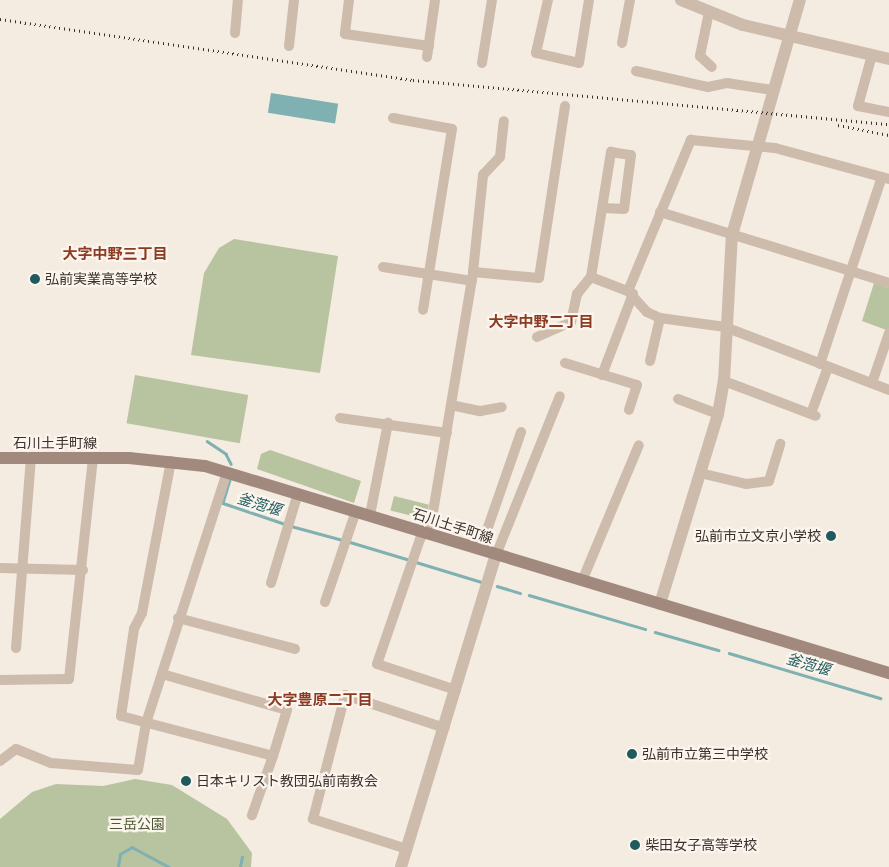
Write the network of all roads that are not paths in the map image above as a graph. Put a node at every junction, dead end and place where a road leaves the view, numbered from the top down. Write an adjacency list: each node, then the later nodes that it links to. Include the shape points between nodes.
1 (238, 0): 13 (street)
2 (294, 0): 15 (street)
3 (349, 0): 16 (street, via 345,34)
4 (435, 0): 16 (street)
5 (492, 0): 20 (street)
6 (548, 0): 7 (street, via 536,53 579,63)
7 (589, 0)
8 (630, 0): 14 (street)
9 (681, 0): 11 (street)
10 (800, 0): 12 (street)
11 (709, 12): 12 (street, via 743,25); 21 (street, via 700,56)
12 (790, 32): 17 (street); 23 (street)
13 (235, 33)
14 (622, 43)
15 (289, 46)
16 (429, 46): 18 (street)
17 (872, 55): 19 (street); 25 (street, via 858,106)
18 (427, 57)
19 (889, 59)
20 (482, 63)
21 (712, 66)
22 (636, 71): 23 (street, via 708,87 727,83)
23 (772, 90): 28 (street)
24 (565, 106): 36 (street, via 538,278)
25 (889, 112)
26 (393, 118): 35 (street, via 452,129)
27 (504, 122): 36 (street, via 500,157 484,176)
28 (757, 145): 29 (street); 31 (street, via 690,140); 32 (street)
29 (886, 178): 34 (street)
30 (603, 208): 30 (street, via 611,152 630,155 624,209); 37 (street)
31 (660, 212): 32 (street); 39 (street)
32 (732, 235): 34 (street); 42 (street)
33 (383, 267): 35 (street)
34 (851, 270): 38 (street); 47 (street)
35 (429, 274): 36 (street); 40 (street)
36 (472, 276): 54 (street)
37 (591, 277): 39 (street); 44 (street, via 577,294 571,322)
38 (889, 283)
39 (630, 293): 41 (street, via 647,312); 48 (street)
40 (423, 310)
41 (660, 318): 42 (street); 45 (street)
42 (725, 328): 47 (street); 49 (street)
43 (889, 333): 50 (street)
44 (537, 337)
45 (650, 361)
46 (565, 362): 48 (street)
47 (824, 366): 49 (street, via 814,412); 50 (street)
48 (602, 375): 56 (street, via 636,385)
49 (724, 382): 57 (street)
50 (872, 383): 51 (street)
51 (889, 390)
52 (560, 396): 75 (street, via 503,548)
53 (678, 399): 57 (street)
54 (451, 405): 55 (street, via 480,411); 61 (street)
55 (502, 407)
56 (629, 410)
57 (718, 414): 69 (street)
58 (340, 418): 59 (street)
59 (388, 423): 61 (street); 72 (street)
60 (521, 432): 74 (street)
61 (447, 433): 73 (street, via 431,524)
62 (639, 444): 79 (street)
63 (780, 444): 69 (street, via 769,481 746,484)
64 (0, 458): 65 (main road, 石川土手町線)
65 (31, 458): 66 (main road, 石川土手町線); 77 (street)
66 (93, 458): 67 (main road, 石川土手町線); 78 (street)
67 (171, 461): 68 (main road, 石川土手町線); 90 (street, via 142,613 134,629 121,716)
68 (227, 472): 70 (main road, 石川土手町線); 83 (street)
69 (700, 473): 82 (street)
70 (298, 493): 71 (main road, 石川土手町線); 80 (street)
71 (356, 511): 72 (main road, 石川土手町線); 81 (street)
72 (370, 515): 73 (main road, 石川土手町線)
73 (424, 532): 74 (main road, 石川土手町線); 89 (street, via 377,664)
74 (480, 550): 75 (main road, 石川土手町線)
75 (496, 555): 79 (main road, 石川土手町線); 89 (street)
76 (0, 568): 77 (street)
77 (22, 568): 78 (street); 84 (street)
78 (83, 570): 88 (street, via 69,679)
79 (582, 581): 82 (main road, 石川土手町線)
80 (271, 583)
81 (325, 602)
82 (660, 604): 86 (main road, 石川土手町線)
83 (178, 618): 85 (street); 87 (street)
84 (16, 648)
85 (295, 650)
86 (889, 673)
87 (162, 674): 90 (street); 92 (street, via 287,710)
88 (0, 680)
89 (456, 690): 91 (street)
90 (146, 723): 92 (street); 93 (street, via 138,770 52,763 16,749)
91 (444, 728): 95 (street); 95 (street, via 345,695 313,819)
92 (273, 756): 94 (street)
93 (0, 762)
94 (252, 815)
95 (407, 849): 96 (street)
96 (401, 867)

